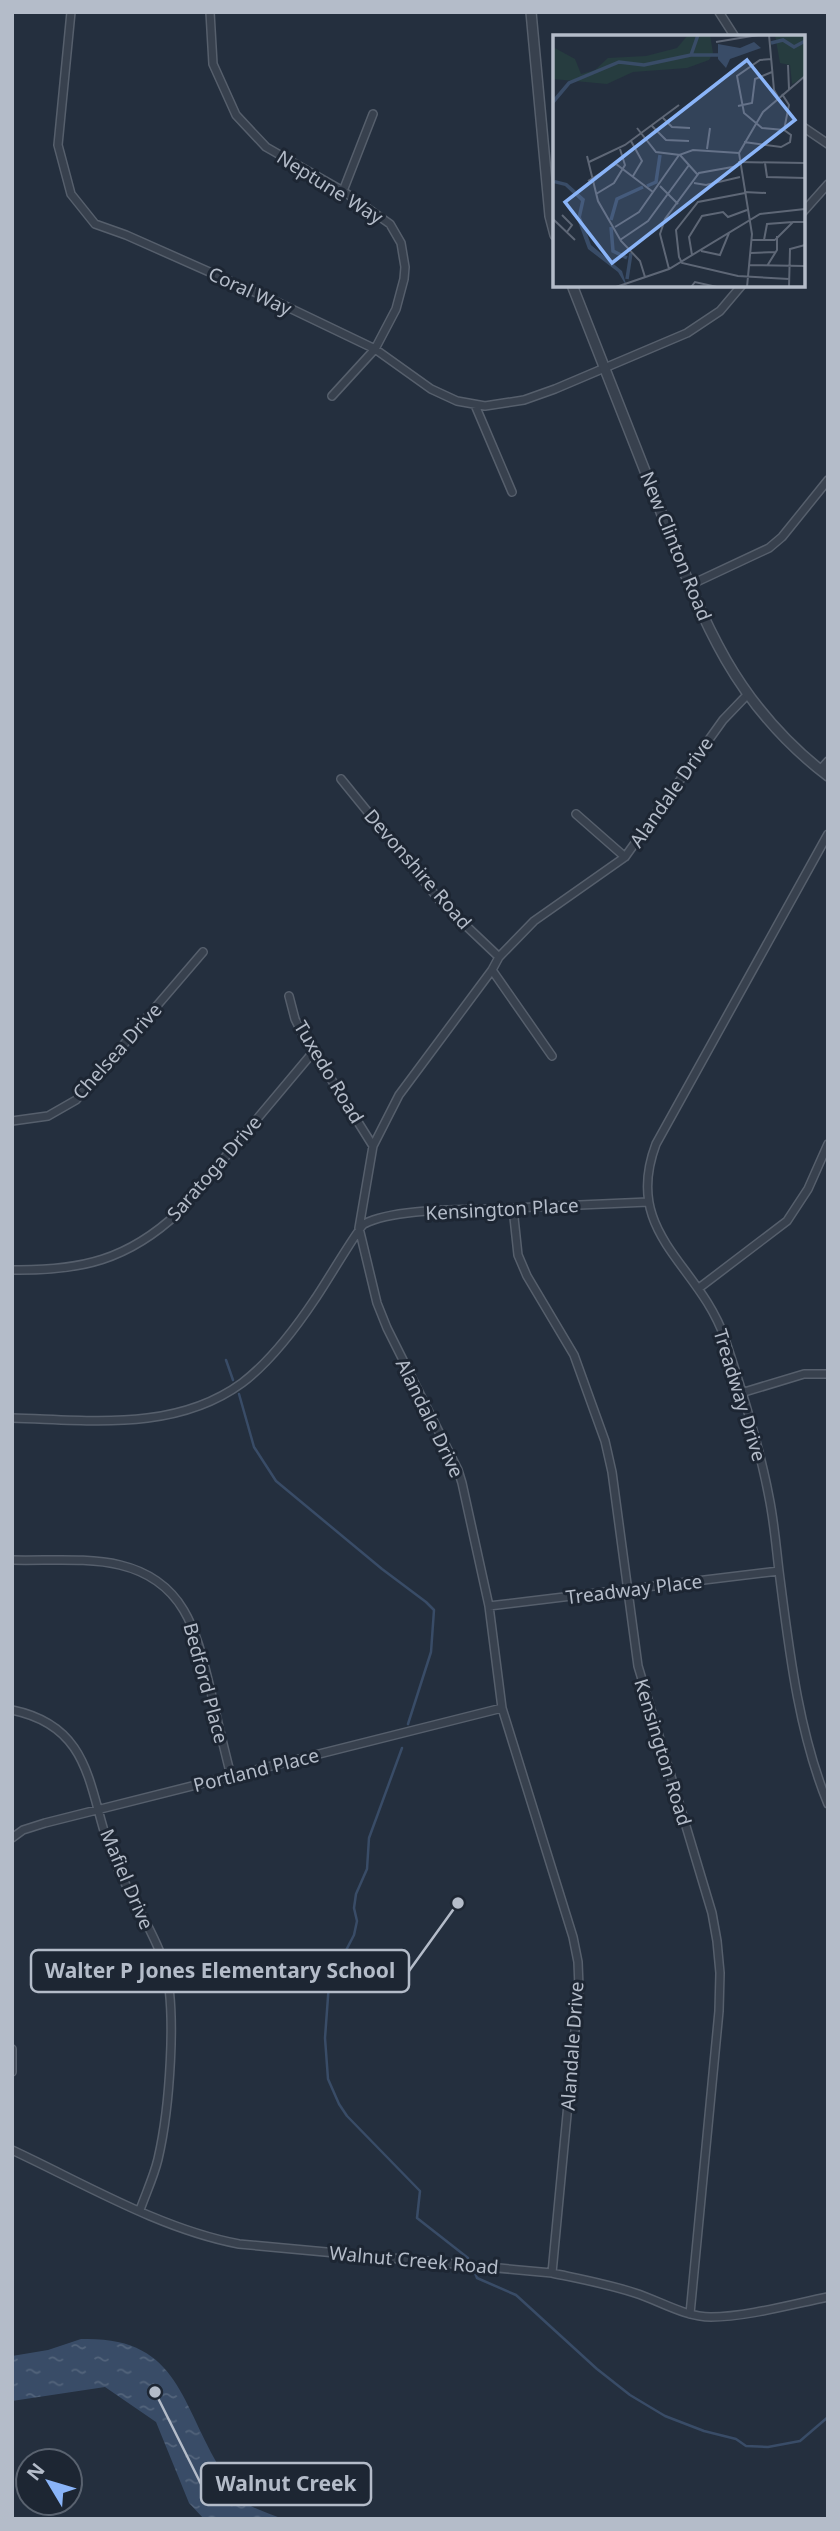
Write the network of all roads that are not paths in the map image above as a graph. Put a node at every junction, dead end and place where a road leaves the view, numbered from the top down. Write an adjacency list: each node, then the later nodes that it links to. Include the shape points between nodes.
1 (71, 12): 15 (street, Coral Way, via 58,145 71,194 95,224)
2 (210, 12): 10 (street, Neptune Way, via 213,64 236,115 266,147)
3 (531, 12): 12 (street)
4 (719, 12): 5 (street)
5 (735, 35)
6 (373, 114): 10 (street)
7 (805, 128): 8 (street)
8 (828, 144)
9 (828, 184): 11 (street)
10 (343, 191): 15 (street, Neptune Way, via 390,224 404,252 401,292)
11 (805, 210)
12 (553, 227)
13 (573, 287): 16 (street, New Clinton Road)
14 (740, 287): 16 (street, Coral Way, via 720,311 699,326)
15 (374, 349): 17 (street, Neptune Way); 18 (street, Coral Way, via 431,389)
16 (605, 368): 18 (street, Coral Way, via 524,400); 21 (street, New Clinton Road)
17 (332, 396)
18 (475, 405): 20 (street)
19 (828, 480): 21 (street, via 769,548)
20 (512, 492)
21 (690, 585): 22 (street, New Clinton Road, via 716,644)
22 (747, 695): 24 (street, New Clinton Road, via 781,735); 28 (street, Alandale Drive, via 723,720)
23 (828, 761): 24 (street)
24 (824, 773)
25 (341, 779): 30 (street, Devonshire Road, via 441,902)
26 (576, 814): 28 (street)
27 (828, 834): 38 (street, Treadway Drive, via 656,1144 648,1172)
28 (625, 857): 30 (street, Alandale Drive, via 534,921)
29 (203, 951): 35 (street, Chelsea Drive, via 76,1100 48,1116)
30 (499, 957): 31 (street, Alandale Drive)
31 (492, 970): 34 (street); 37 (street, Alandale Drive, via 413,1074)
32 (289, 996): 33 (street, Tuxedo Road, via 295,1019)
33 (314, 1051): 37 (street, Tuxedo Road); 41 (street, Saratoga Drive, via 160,1230 92,1264)
34 (552, 1056)
35 (12, 1121)
36 (828, 1144): 42 (street, via 787,1221)
37 (373, 1146): 40 (street, Alandale Drive)
38 (648, 1202): 39 (street, Kensington Place); 42 (street, Treadway Drive, via 665,1244)
39 (513, 1208): 40 (street, Kensington Place, via 396,1216); 48 (street, Kensington Road, via 523,1266 574,1355 605,1441)
40 (359, 1228): 45 (street, via 281,1344 245,1381 225,1394 182,1413 153,1418); 49 (street, Alandale Drive, via 387,1328 458,1470)
41 (12, 1270)
42 (699, 1288): 44 (street, Treadway Drive, via 724,1336)
43 (828, 1374): 44 (street, via 804,1374)
44 (741, 1393): 47 (street, Treadway Drive, via 769,1496)
45 (12, 1418)
46 (12, 1560): 52 (street, Bedford Place, via 120,1565 144,1574 174,1597 199,1644)
47 (779, 1571): 48 (street, Treadway Place); 53 (street, Treadway Drive, via 807,1743)
48 (629, 1590): 49 (street, Treadway Place); 62 (street, Kensington Road, via 638,1666 717,1941 719,2011)
49 (489, 1606): 50 (street, Alandale Drive)
50 (502, 1708): 52 (street, Portland Place); 60 (street, Alandale Drive, via 578,1962)
51 (12, 1710): 54 (street, Mafiel Drive, via 30,1713 54,1726 74,1745 86,1766)
52 (231, 1776): 54 (street, Portland Place)
53 (828, 1804)
54 (99, 1809): 55 (street, Portland Place, via 23,1830); 59 (street, Mafiel Drive, via 109,1847 169,1984 171,2030 162,2140)
55 (12, 1838)
56 (12, 2049): 57 (street)
57 (12, 2072)
58 (12, 2150): 59 (street, Walnut Creek Road)
59 (140, 2210): 60 (street, Walnut Creek Road, via 190,2231 239,2244)
60 (552, 2273): 62 (street, Walnut Creek Road, via 597,2282)
61 (828, 2297): 62 (street, Walnut Creek Road, via 711,2317)
62 (690, 2314)

